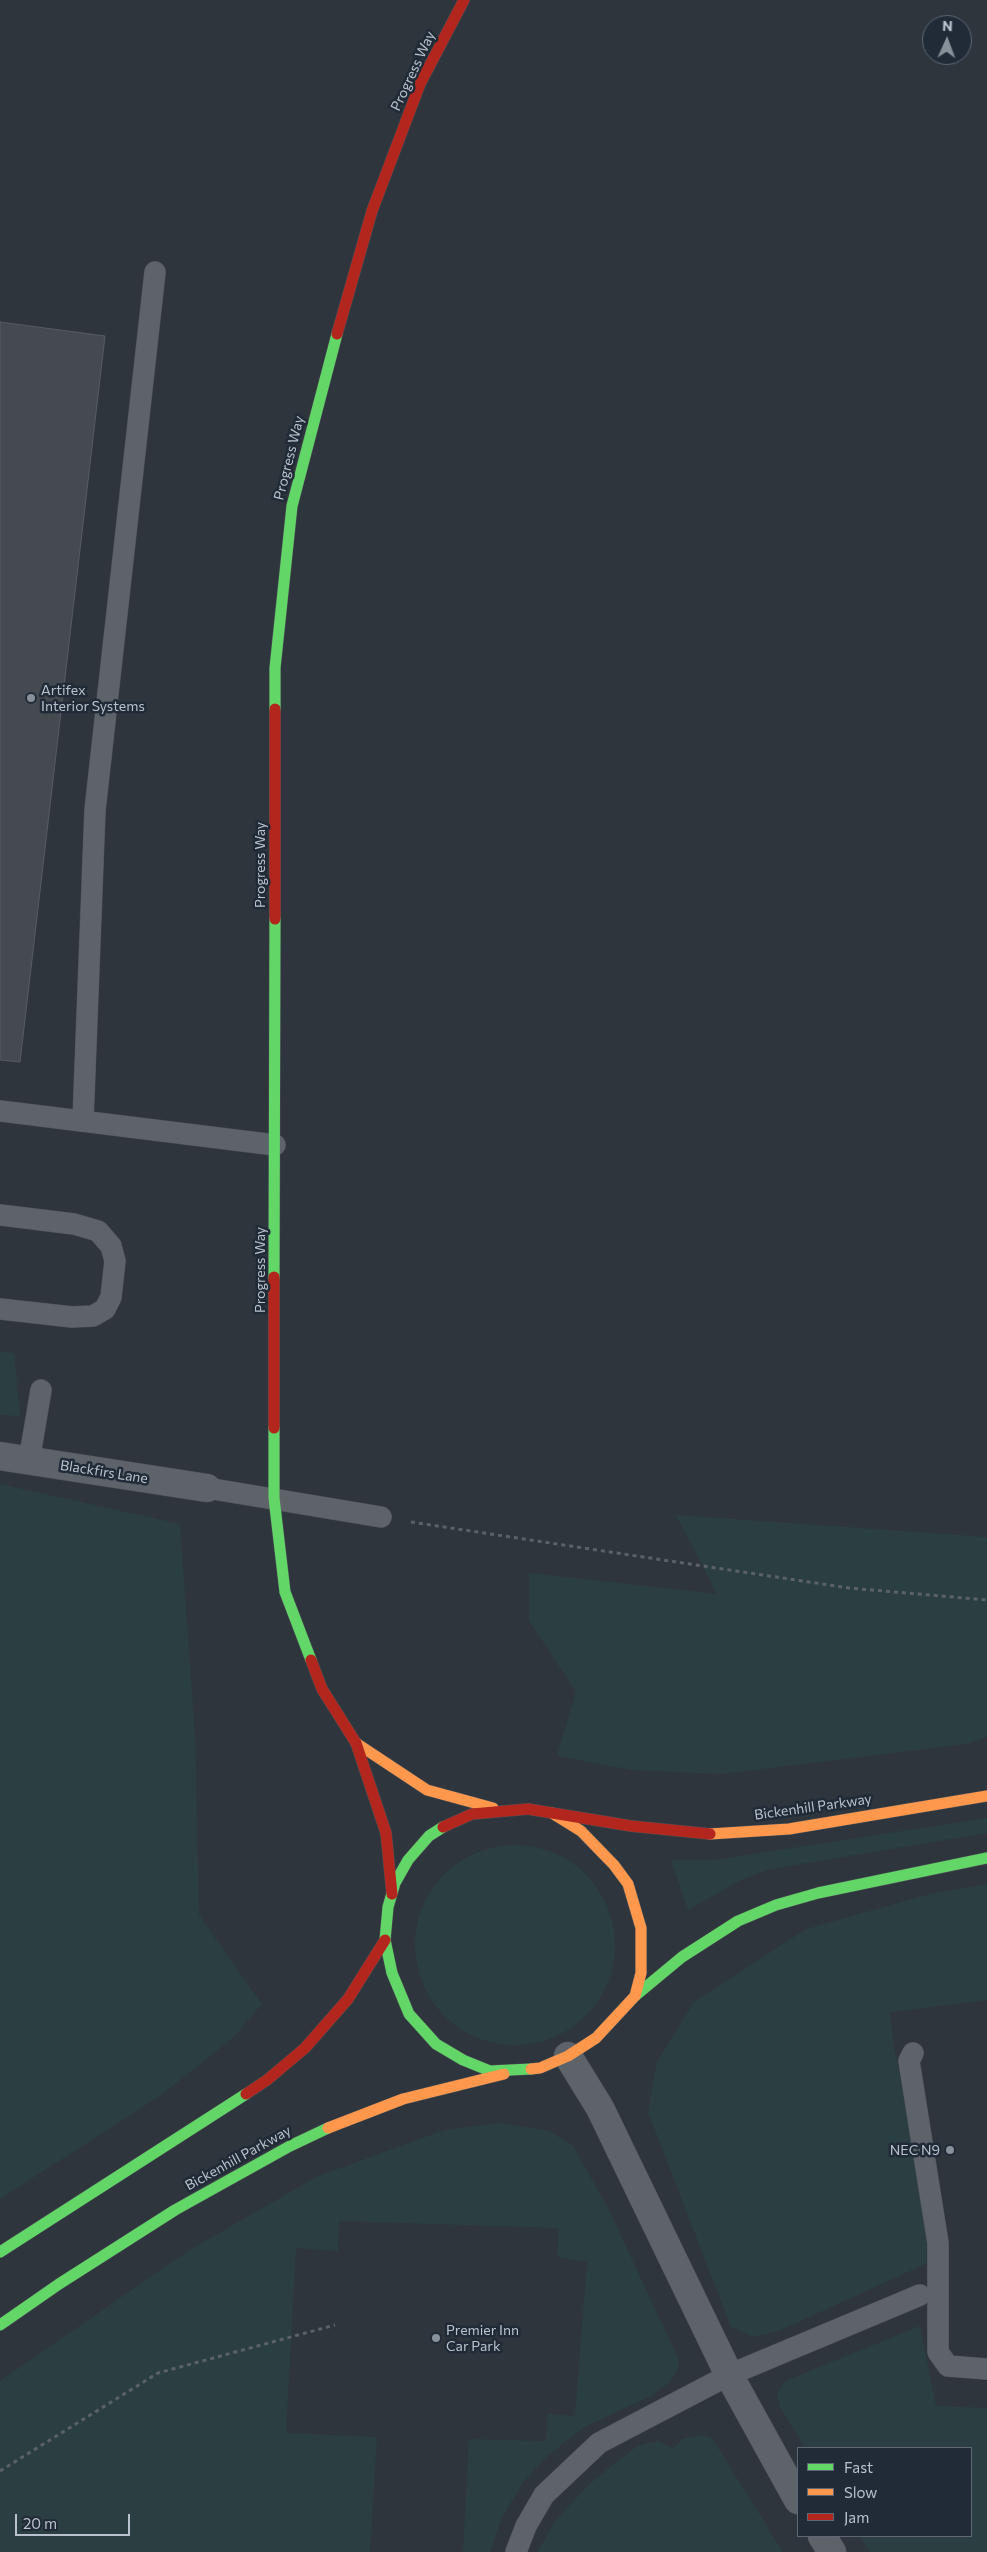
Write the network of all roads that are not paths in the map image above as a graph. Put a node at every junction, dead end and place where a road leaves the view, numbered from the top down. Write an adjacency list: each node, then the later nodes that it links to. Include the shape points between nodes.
1 (464, 0): 5 (main road, Progress Way, via 420,84 372,211 292,506 275,668)
2 (154, 272): 4 (lane, via 95,810)
3 (0, 1111): 4 (lane)
4 (84, 1121): 5 (lane)
5 (275, 1145): 12 (main road, Progress Way)
6 (0, 1215): 7 (lane, via 74,1224 98,1231 111,1246 115,1261 110,1297 105,1309 93,1316 72,1317)
7 (0, 1309)
8 (40, 1390): 10 (lane)
9 (0, 1456): 10 (street, Blackfirs Lane)
10 (30, 1461): 11 (street, Blackfirs Lane)
11 (207, 1488): 12 (lane)
12 (274, 1498): 13 (lane); 14 (main road, Progress Way, via 285,1592 322,1689)
13 (381, 1517)
14 (356, 1742): 16 (main road, Progress Way, via 427,1790); 19 (main road, Progress Way, via 386,1833)
15 (987, 1796): 17 (main road, Bickenhill Parkway, via 789,1829 705,1834)
16 (499, 1810): 17 (main road, Bickenhill Parkway, via 528,1809); 19 (main road, via 472,1814 428,1836 408,1860)
17 (552, 1813): 21 (main road, via 581,1831 628,1884 641,1928 641,1973)
18 (987, 1858): 21 (main road, via 818,1893 776,1906 738,1921 682,1957)
19 (392, 1894): 20 (main road)
20 (385, 1940): 24 (main road, via 392,1973 406,2007 436,2044 490,2071); 25 (main road, via 348,1999 305,2048 267,2080)
21 (635, 1996): 23 (main road, via 596,2038)
22 (913, 2053): 28 (lane, via 909,2061 938,2243 938,2352 948,2366)
23 (568, 2056): 24 (main road, via 540,2068); 29 (street, via 600,2108)
24 (515, 2072): 27 (main road, Bickenhill Parkway, via 403,2099 290,2146 176,2210)
25 (0, 2252)
26 (920, 2295): 29 (lane)
27 (0, 2325)
28 (987, 2369)
29 (729, 2376): 30 (street); 32 (lane, via 599,2442 544,2495)
30 (797, 2498)
31 (823, 2537): 33 (street)
32 (516, 2552)
33 (832, 2552)

